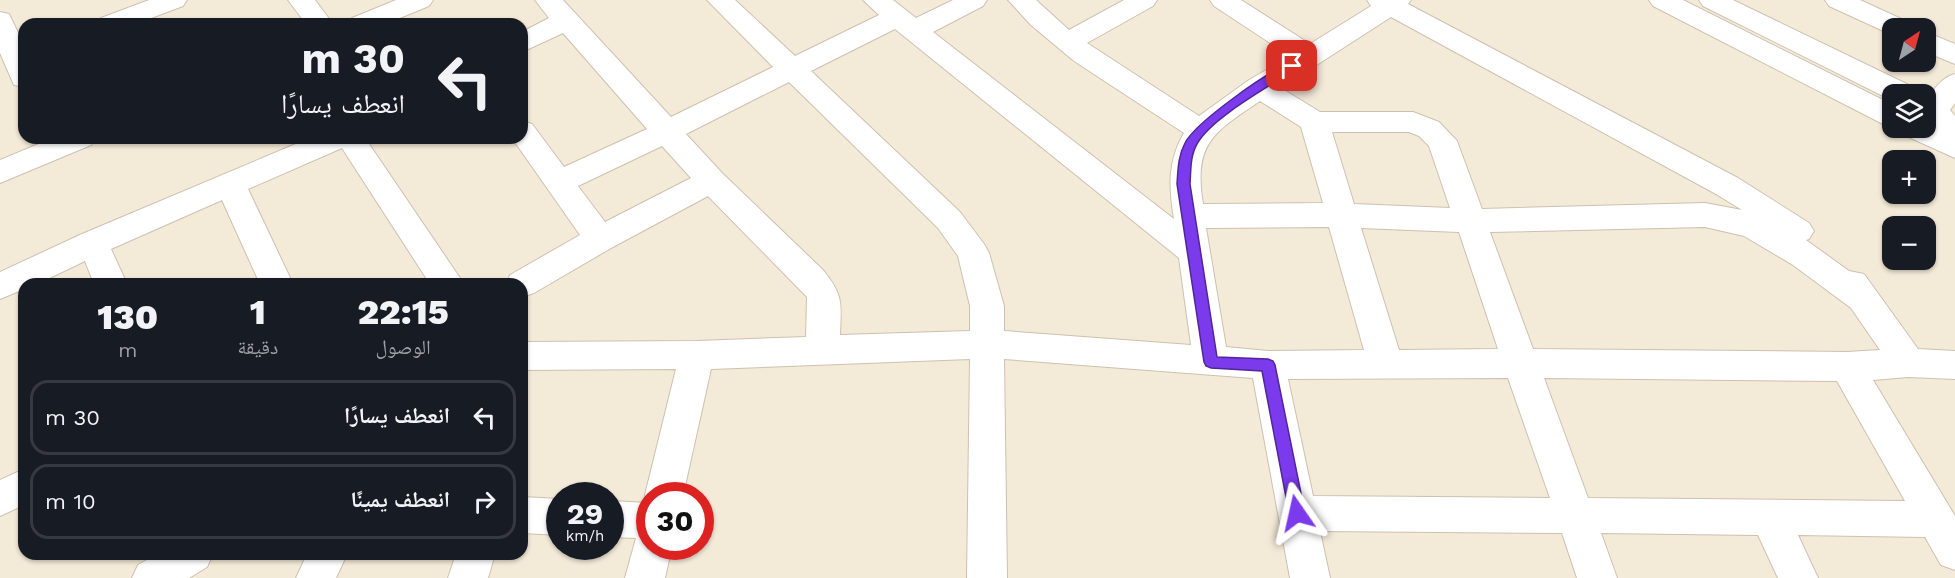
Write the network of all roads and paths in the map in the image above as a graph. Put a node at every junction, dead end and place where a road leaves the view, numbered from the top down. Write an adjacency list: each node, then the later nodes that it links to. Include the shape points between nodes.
1 (174, 0): 15 (street)
2 (301, 0): 16 (street)
3 (420, 0): 17 (street)
4 (720, 0): 25 (street)
5 (974, 0): 14 (street)
6 (1021, 0): 21 (street)
7 (1144, 0): 21 (street)
8 (1223, 0): 24 (street)
9 (1662, 0): 30 (street)
10 (1712, 0): 28 (street)
11 (1838, 0): 19 (street)
12 (1389, 2): 24 (street); 58 (street, via 1775,215 1840,266)
13 (557, 10): 20 (street); 36 (street)
14 (896, 16): 25 (street); 52 (street)
15 (126, 18)
16 (315, 18)
17 (396, 18)
18 (0, 20): 26 (street)
19 (1882, 20)
20 (528, 37)
21 (1068, 42): 35 (street)
22 (1936, 46): 23 (street)
23 (1955, 55)
24 (1308, 56): 29 (street)
25 (793, 69): 36 (street); 59 (street, via 949,220 973,253 987,306)
26 (17, 70)
27 (1955, 83): 31 (street)
28 (1883, 84)
29 (1259, 87): 34 (street); 35 (street)
30 (1882, 111)
31 (1936, 112)
32 (1936, 119): 37 (street)
33 (1936, 120): 42 (street)
34 (1314, 122): 47 (street); 49 (street, via 1413,122 1429,129 1442,141)
35 (1200, 130): 48 (street, via 1185,159)
36 (668, 131): 44 (street); 45 (street)
37 (1955, 136)
38 (528, 139): 45 (street)
39 (51, 144): 43 (street)
40 (324, 144): 46 (street)
41 (354, 144): 55 (street)
42 (1955, 148)
43 (0, 172)
44 (711, 181): 50 (street); 60 (street, via 823,294)
45 (559, 182): 50 (street)
46 (230, 184): 51 (street); 54 (street)
47 (1340, 215): 48 (street); 49 (street); 67 (street)
48 (1188, 216): 52 (street)
49 (1470, 221): 58 (street, via 1705,215 1737,221 1786,244); 64 (street)
50 (600, 239): 56 (street)
51 (93, 243): 53 (street); 57 (street)
52 (1194, 252): 63 (street)
53 (108, 278)
54 (274, 278)
55 (444, 278)
56 (528, 281)
57 (0, 286)
58 (1866, 301): 65 (street)
59 (986, 344): 60 (street); 63 (street); 86 (street)
60 (823, 350): 61 (street)
61 (697, 355): 62 (street); 70 (street)
62 (528, 356)
63 (1211, 362): 66 (street)
64 (1521, 363): 67 (street); 69 (street); 74 (street)
65 (1908, 363): 68 (street); 69 (street)
66 (1268, 365): 67 (street); 71 (street)
67 (1386, 365)
68 (1955, 365)
69 (1847, 367): 76 (street)
70 (667, 482)
71 (1297, 513): 74 (street); 87 (street)
72 (528, 515): 73 (street)
73 (546, 516)
74 (1575, 516): 75 (street); 88 (street)
75 (1770, 519): 76 (street); 89 (street)
76 (1936, 519): 77 (street)
77 (1955, 552)
78 (183, 560): 82 (street)
79 (324, 560): 83 (street)
80 (474, 560): 84 (street)
81 (649, 560): 85 (street)
82 (152, 578)
83 (316, 578)
84 (468, 578)
85 (645, 578)
86 (987, 578)
87 (1310, 578)
88 (1598, 578)
89 (1798, 578)

